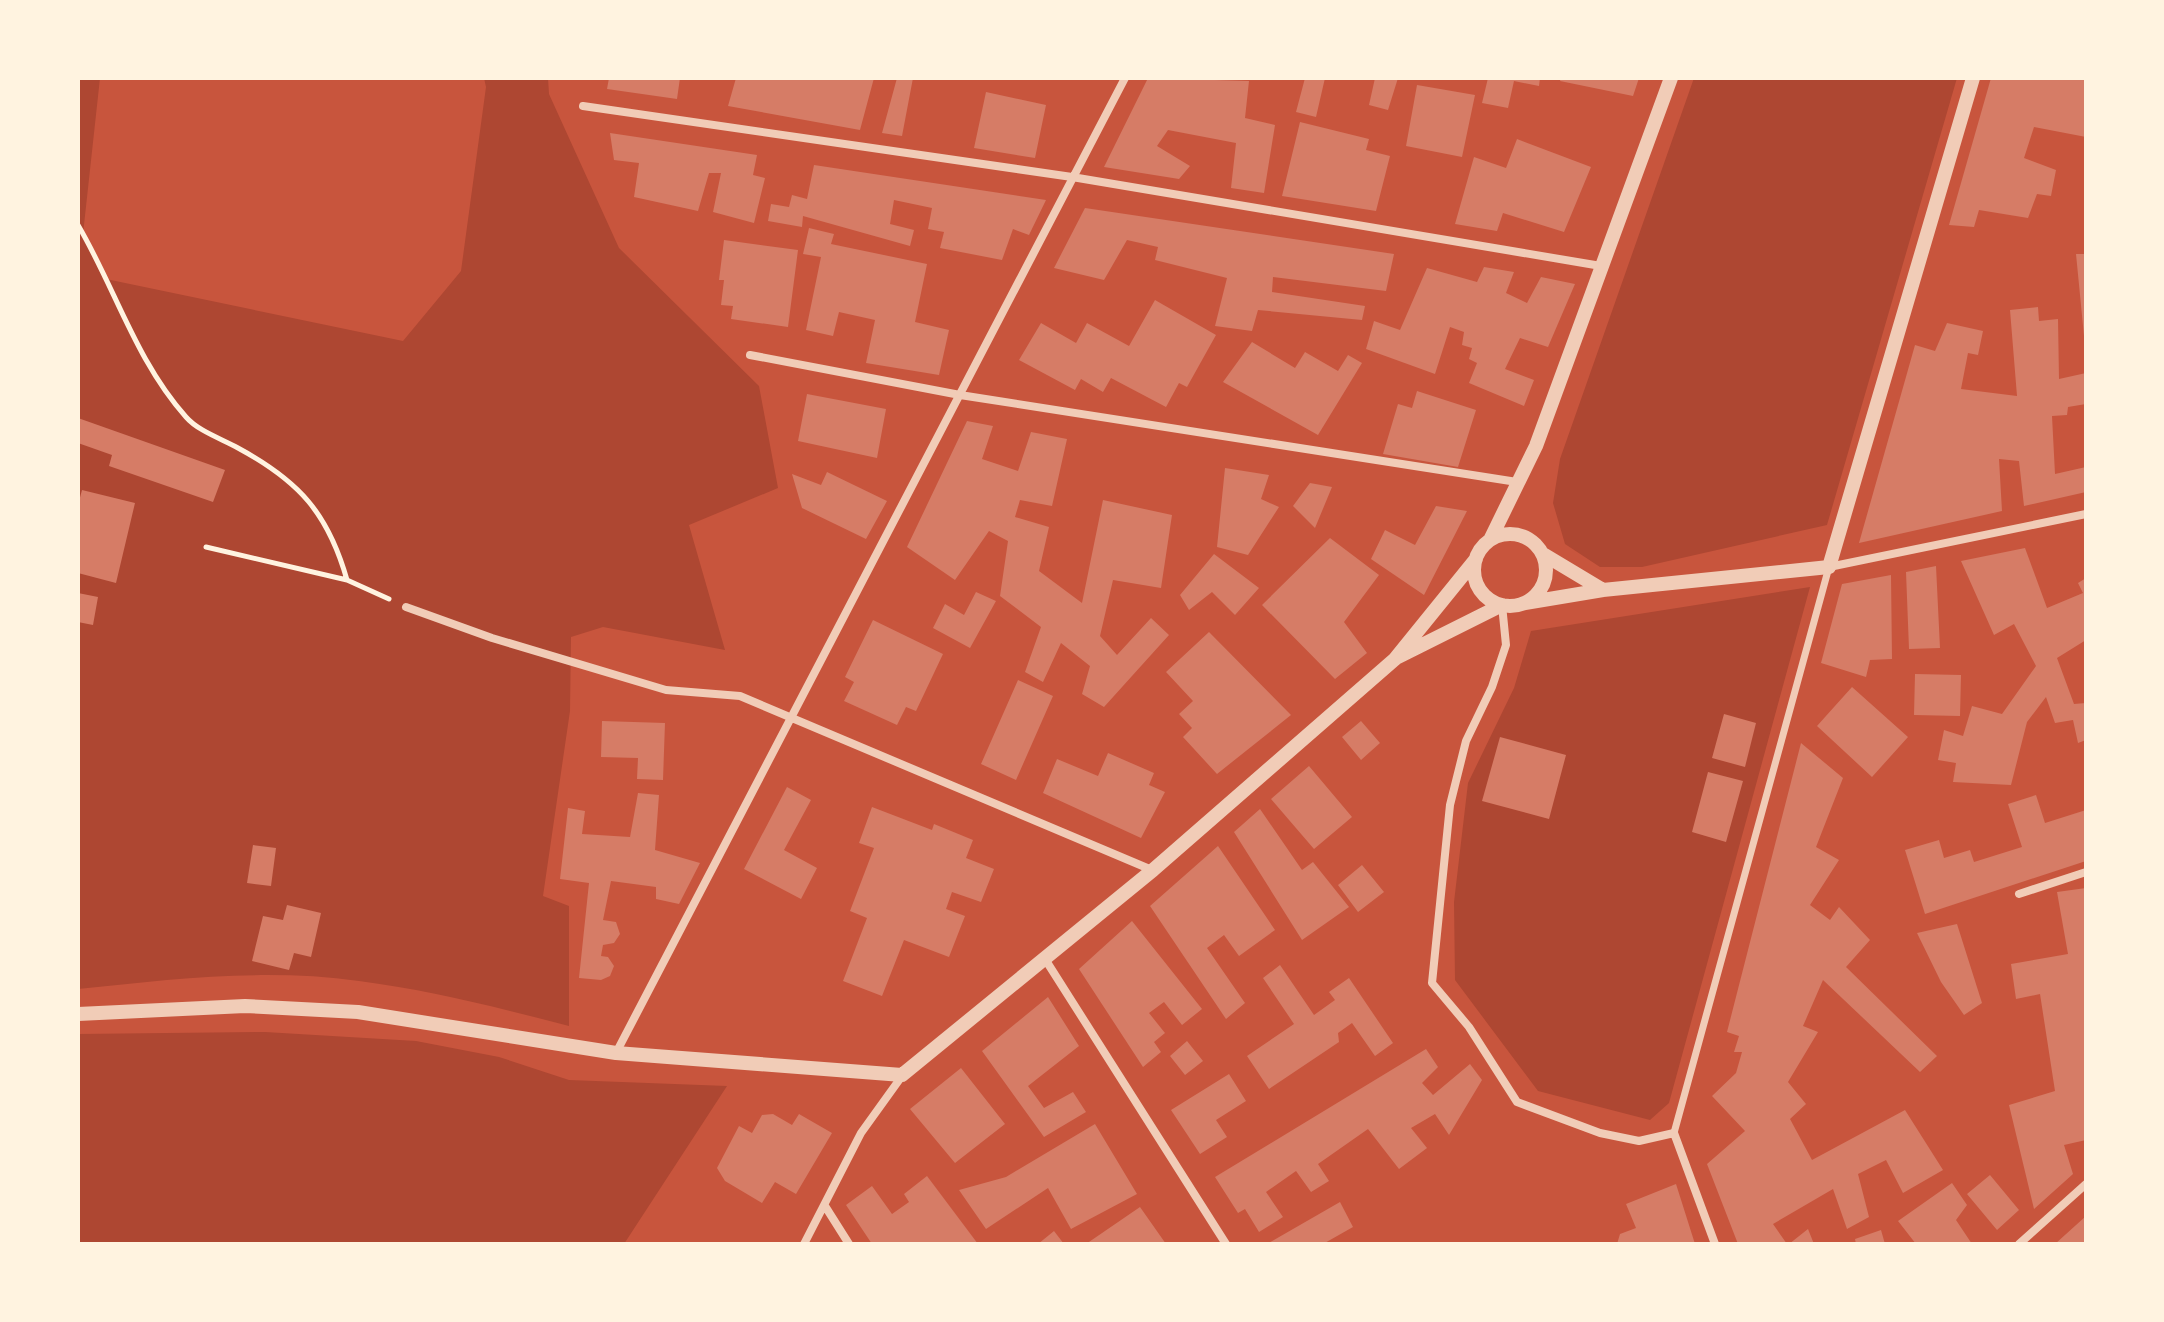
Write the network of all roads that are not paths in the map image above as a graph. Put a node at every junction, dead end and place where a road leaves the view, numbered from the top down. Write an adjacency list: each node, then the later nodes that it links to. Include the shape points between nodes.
1 (1125, 78): 5 (street)
2 (1671, 78): 6 (street)
3 (1973, 78): 14 (street)
4 (583, 106): 5 (street)
5 (1072, 177): 6 (street); 8 (street)
6 (1601, 266): 9 (street, via 1536,446)
7 (750, 355): 8 (street)
8 (960, 395): 9 (street); 20 (street)
9 (1517, 482): 11 (street)
10 (2086, 514): 14 (street)
11 (1490, 540): 12 (street, via 1513,534); 13 (street)
12 (1543, 554): 15 (street); 16 (street, via 1542,588)
13 (1476, 559): 17 (street, via 1476,583); 19 (street)
14 (1829, 567): 15 (street); 28 (street)
15 (1603, 590): 16 (street)
16 (1525, 603): 17 (street)
17 (1502, 605): 19 (street); 28 (street, via 1506,645 1466,741 1450,805 1432,983 1469,1027 1517,1102 1600,1133 1639,1141)
18 (406, 607): 20 (street, via 666,690 740,696)
19 (1395, 659): 21 (street)
20 (791, 715): 21 (street); 26 (street)
21 (1153, 870): 24 (street)
22 (2086, 872): 23 (street)
23 (2019, 894)
24 (1045, 959): 27 (street); 33 (street)
25 (78, 1014): 26 (street, via 245,1006 358,1012)
26 (616, 1053): 27 (street)
27 (902, 1075): 30 (street, via 861,1133)
28 (1674, 1133): 34 (street)
29 (2086, 1184): 35 (street)
30 (825, 1206): 31 (street); 32 (street)
31 (804, 1244)
32 (849, 1244)
33 (1226, 1244)
34 (1715, 1244)
35 (2019, 1244)

